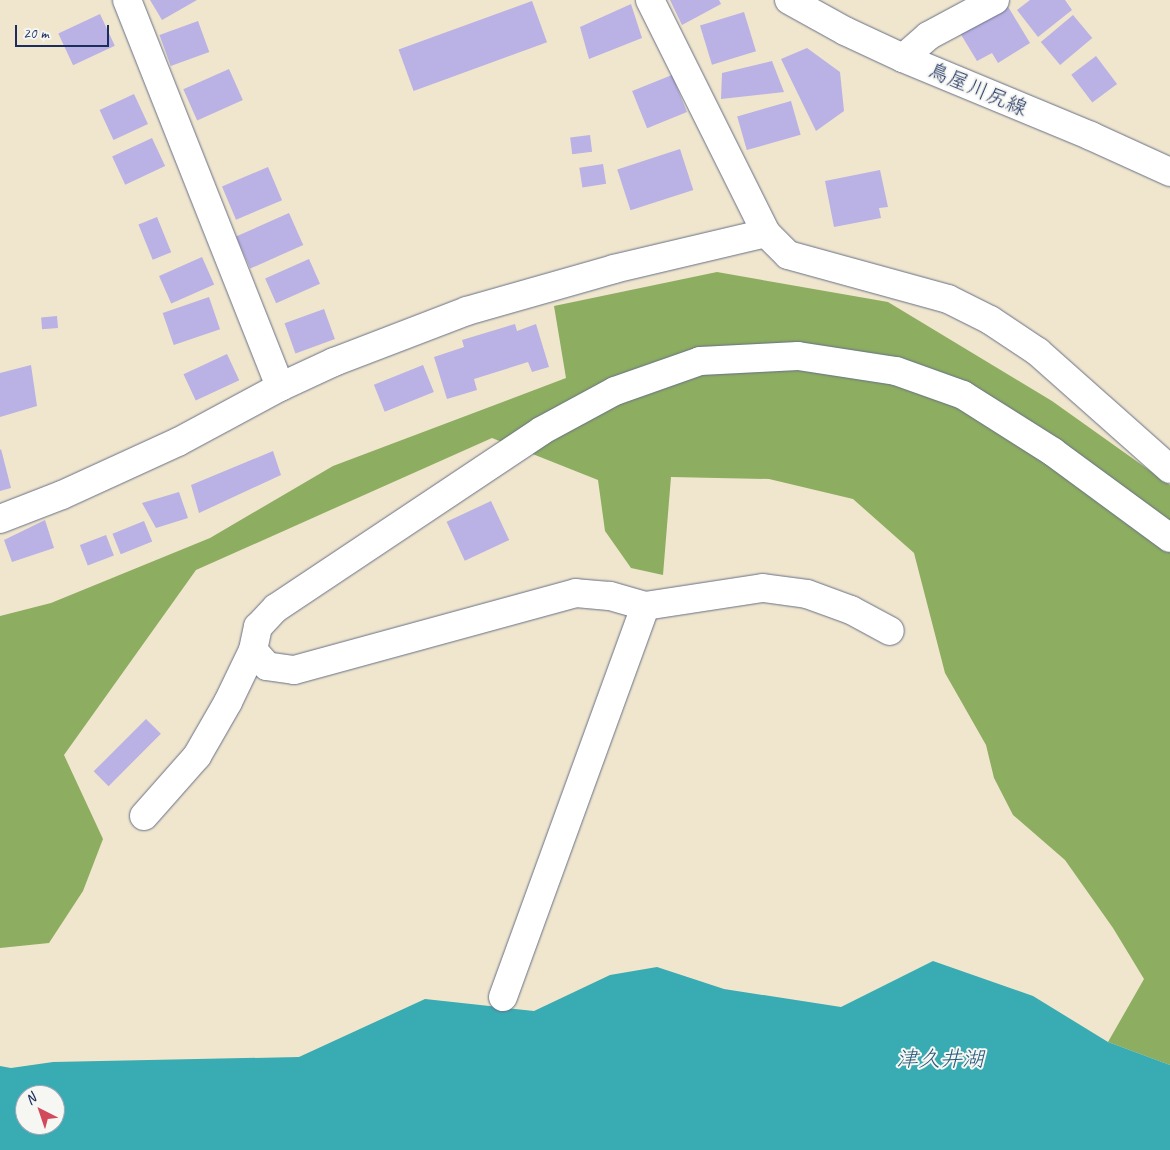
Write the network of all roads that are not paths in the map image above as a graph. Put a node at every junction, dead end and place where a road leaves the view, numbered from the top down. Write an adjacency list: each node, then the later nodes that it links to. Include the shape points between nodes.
1 (127, 0): 8 (street)
2 (650, 0): 7 (street)
3 (789, 0): 5 (street, 鳥屋川尻線)
4 (995, 0): 5 (street, via 928,36)
5 (903, 58): 6 (street, 鳥屋川尻線)
6 (1170, 172)
7 (766, 233): 8 (street, via 614,269 467,311 334,362); 9 (street, via 788,254 948,299 990,320 1038,352)
8 (280, 387): 10 (street, via 178,442 62,495)
9 (1170, 469)
10 (0, 519)
11 (1170, 538): 14 (street, via 1053,452 963,395 896,371 798,356 700,361 615,391 541,431 276,608 258,627)
12 (645, 606): 13 (street, via 763,588 807,594 850,610); 14 (street, via 610,596 576,594 294,670 267,666); 16 (street)
13 (890, 631)
14 (253, 650): 15 (street, via 197,756)
15 (144, 816)
16 (503, 997)

